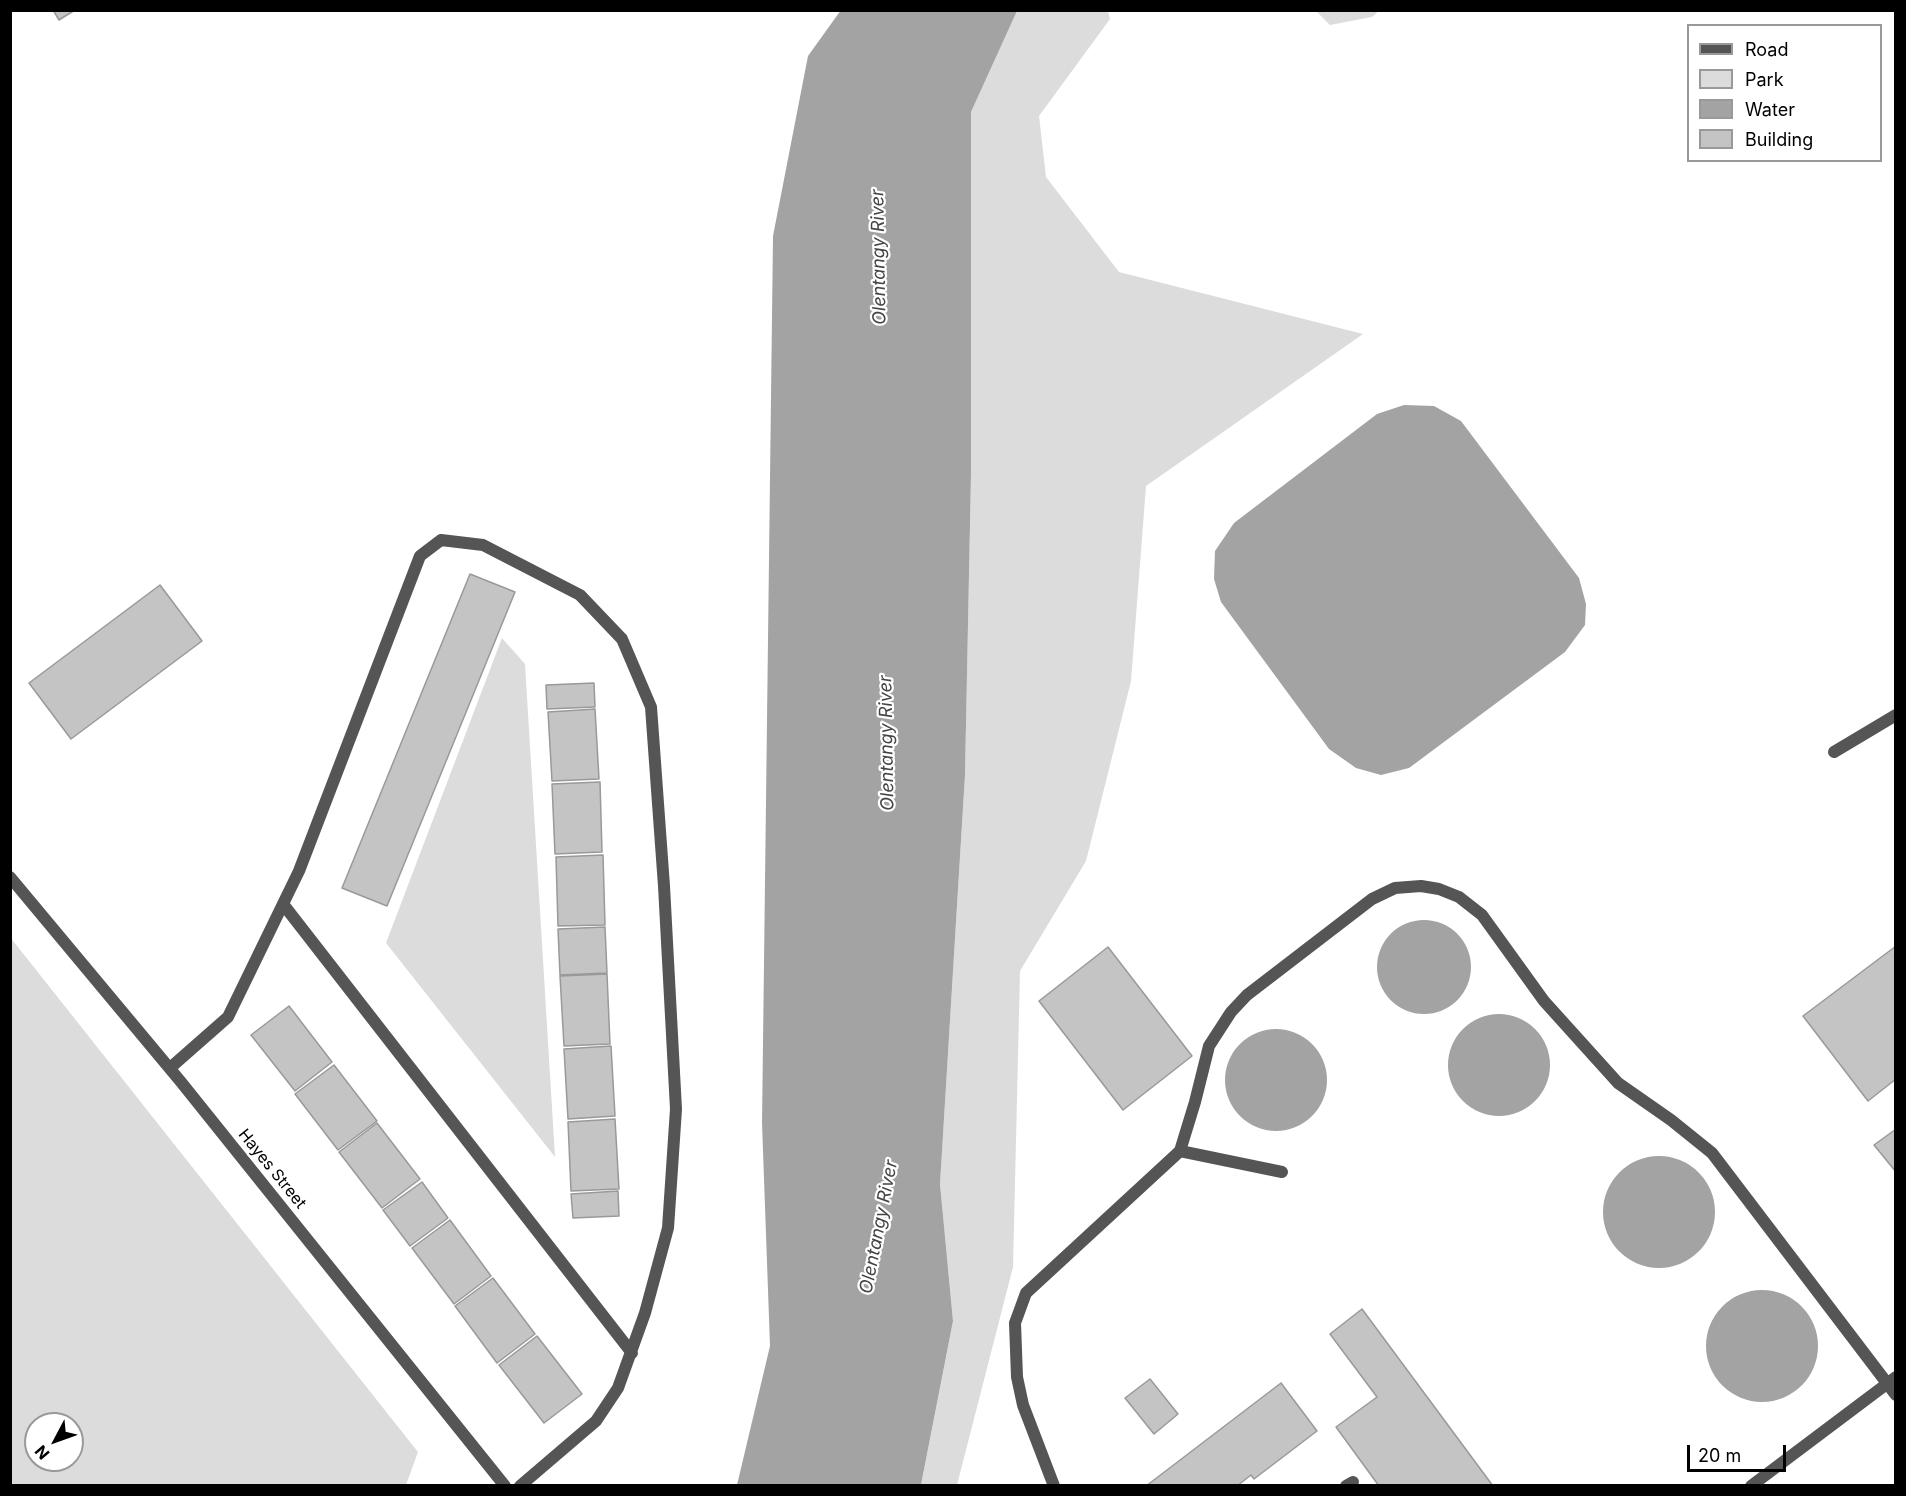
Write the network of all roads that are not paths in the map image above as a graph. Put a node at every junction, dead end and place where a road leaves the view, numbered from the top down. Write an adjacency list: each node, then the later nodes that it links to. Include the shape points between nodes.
1 (1896, 715): 2 (street)
2 (1834, 752)
3 (10, 876): 5 (street, Hayes Street)
4 (283, 904): 5 (street, via 228,1017); 8 (street); 8 (street, via 420,556 441,540 483,545 580,596 622,639 651,707 676,1109 668,1228)
5 (170, 1068): 11 (street, Hayes Street)
6 (1179, 1151): 7 (street); 9 (street, via 1209,1046 1247,995 1372,899 1395,888 1439,889 1459,897 1482,915 1544,1001 1618,1083 1712,1153); 13 (street, via 1026,1293 1015,1323 1017,1377 1023,1405)
7 (1282, 1172)
8 (632, 1353): 12 (street, via 618,1388 596,1421)
9 (1891, 1380): 10 (street); 14 (street)
10 (1896, 1395)
11 (505, 1485)
12 (520, 1485)
13 (1054, 1485)
14 (1751, 1485)

